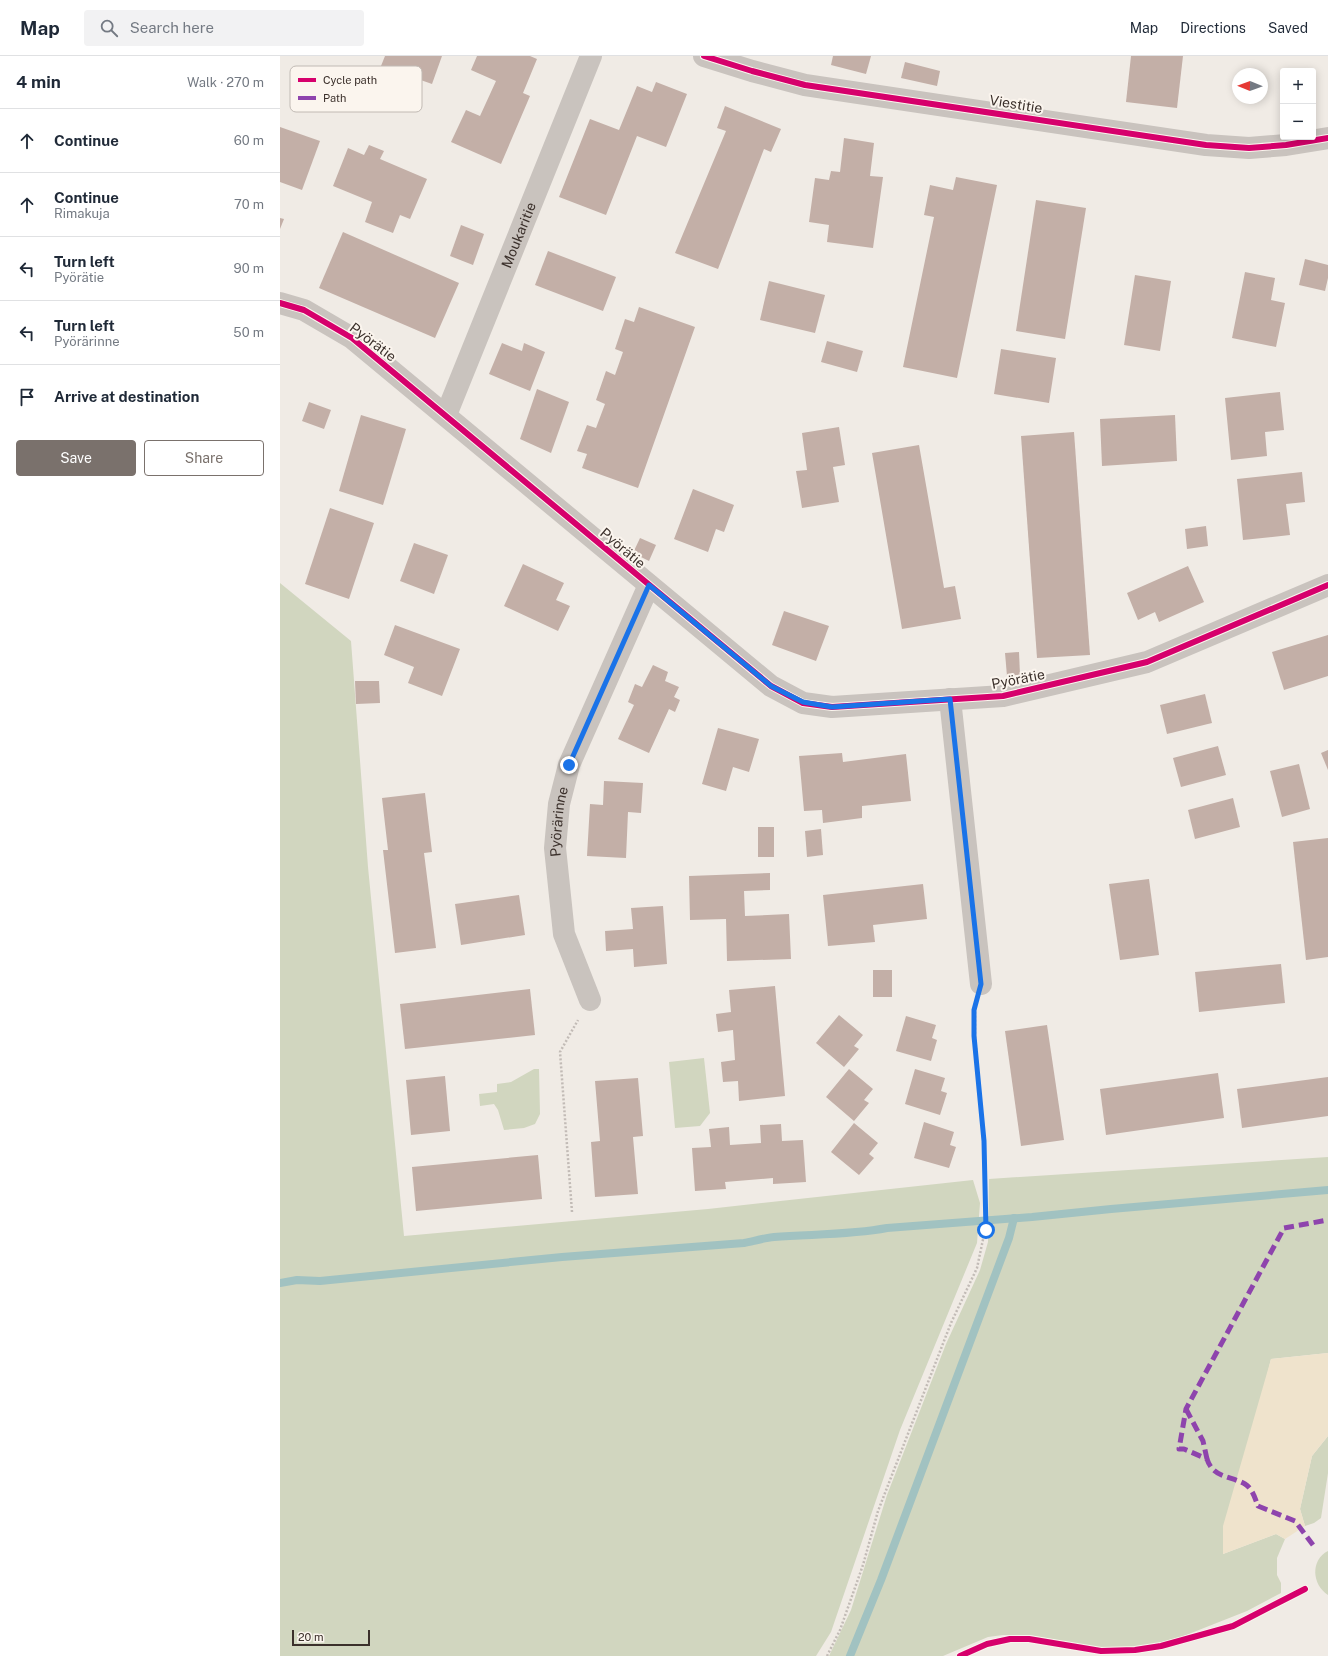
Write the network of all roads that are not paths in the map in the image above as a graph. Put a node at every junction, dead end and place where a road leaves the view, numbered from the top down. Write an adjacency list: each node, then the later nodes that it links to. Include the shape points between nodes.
1 (591, 56): 5 (street, Moukaritie)
2 (704, 56): 3 (street, Viestitie, via 805,85 1206,145 1249,148)
3 (1328, 138)
4 (280, 303): 5 (street, Pyörätie, via 304,310 352,338)
5 (446, 415): 6 (street, Pyörätie)
6 (649, 585): 8 (street, Pyörätie, via 771,686 803,702 832,707); 10 (street, Pyörärinne, via 569,765 559,804 556,848 564,934)
7 (1328, 585): 8 (street, Pyörätie, via 1147,662 1003,696)
8 (950, 699): 9 (street)
9 (981, 984)
10 (590, 1000)

